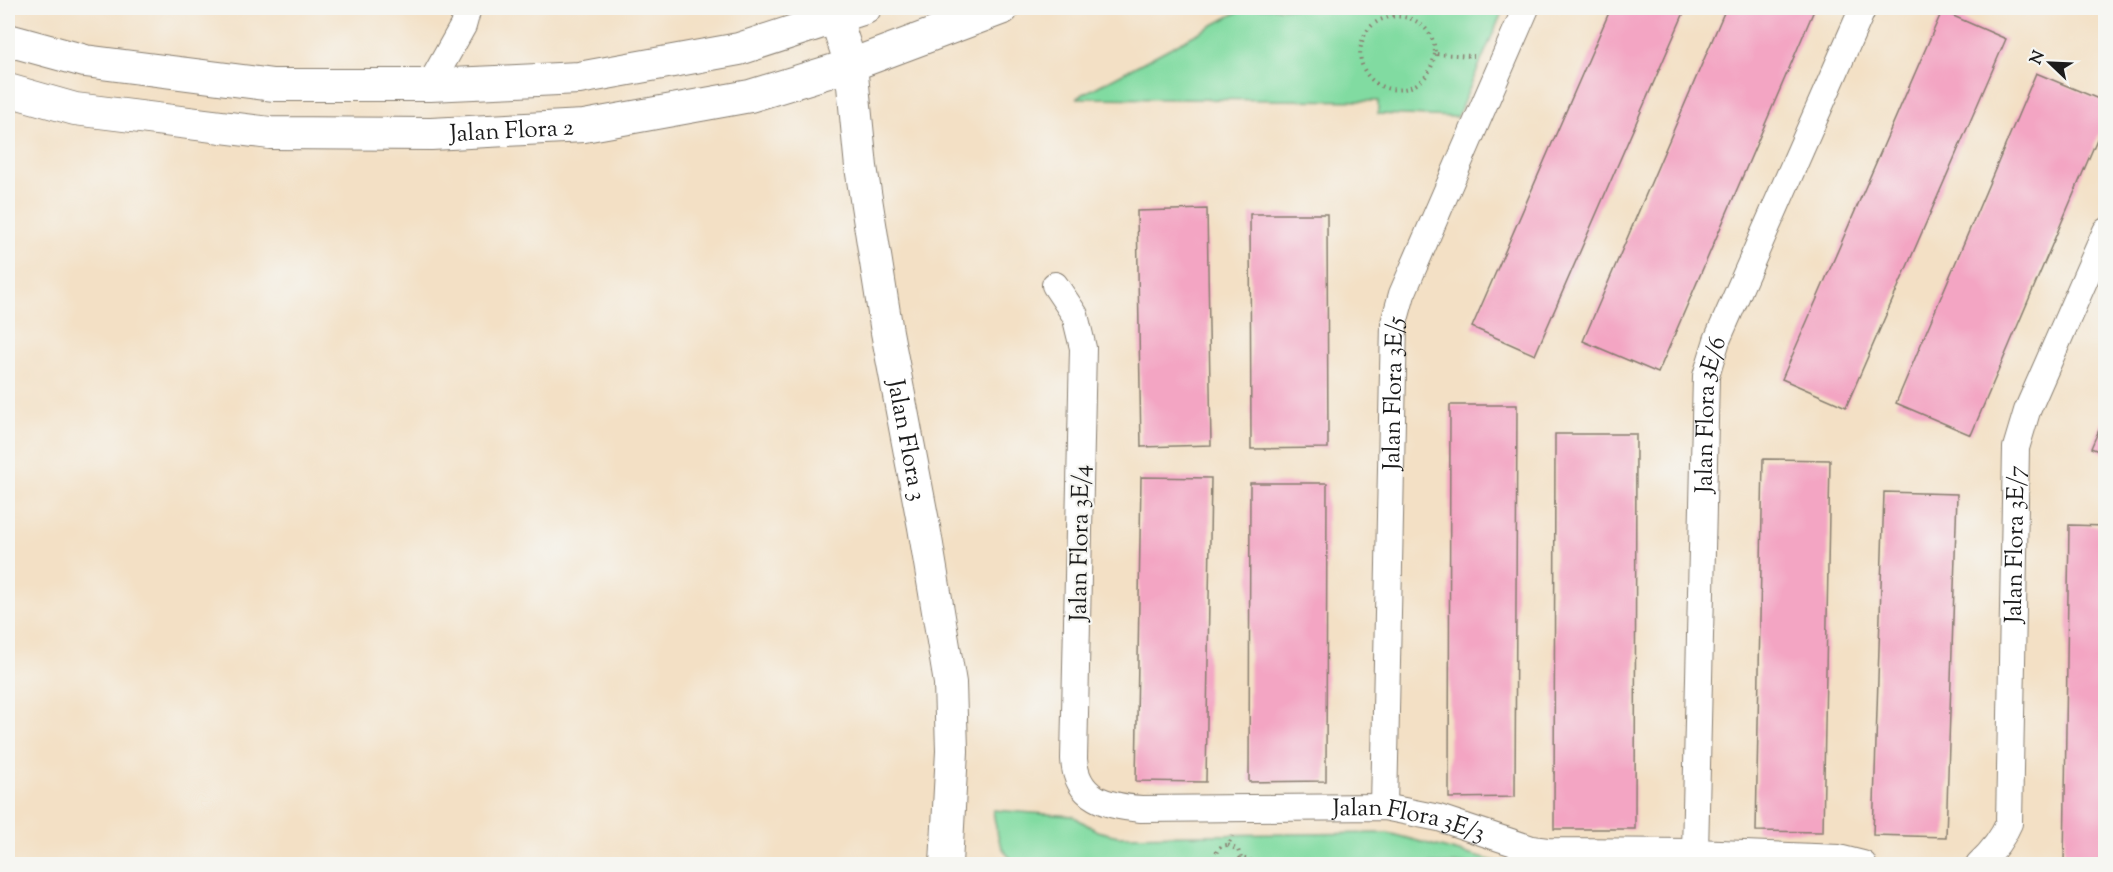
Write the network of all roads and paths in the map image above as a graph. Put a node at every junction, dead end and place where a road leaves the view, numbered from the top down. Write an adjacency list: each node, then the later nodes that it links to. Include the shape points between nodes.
1 (468, 8): 11 (street, via 463,26)
2 (865, 8): 6 (street, Jalan Flora 2)
3 (1003, 8): 10 (street, Jalan Flora 2)
4 (1526, 8): 9 (street, Jalan Flora 3E/5)
5 (1863, 8): 18 (street, Jalan Flora 3E/6, via 1717,340 1708,369)
6 (836, 19): 10 (street, Jalan Flora 3); 11 (street, Jalan Flora 2, via 739,49 579,78)
7 (8, 40): 11 (street, Jalan Flora 2, via 85,61 273,85)
8 (1435, 54): 8 (path, via 1425,76 1413,86 1398,90 1380,87 1372,81 1360,59 1364,36 1373,24 1401,16 1424,26 1432,37); 9 (path)
9 (1505, 57): 16 (street, Jalan Flora 3E/5, via 1402,294 1394,323)
10 (851, 65): 12 (street, Jalan Flora 2, via 750,96 584,126 431,134 270,134 75,109); 20 (street, Jalan Flora 3, via 862,179 950,683 952,751)
11 (430, 85)
12 (8, 90)
13 (2106, 231): 26 (street, Jalan Flora 3E/7, via 2027,411 2016,448 2009,823 1997,846)
14 (1055, 285): 15 (street, Jalan Flora 3E/4, via 1075,315 1083,348 1074,759 1081,786)
15 (1098, 800): 16 (street, Jalan Flora 3E/3, via 1141,809)
16 (1384, 807): 18 (street, Jalan Flora 3E/3, via 1438,818 1532,849)
17 (1228, 844): 19 (path, via 1238,850)
18 (1695, 852): 25 (street, Jalan Flora 3E/3, via 1839,858)
19 (1241, 858): 21 (path); 22 (path)
20 (946, 864)
21 (1235, 864)
22 (1267, 864)
23 (1327, 864): 24 (path)
24 (1342, 864)
25 (1863, 864)
26 (1980, 864)

